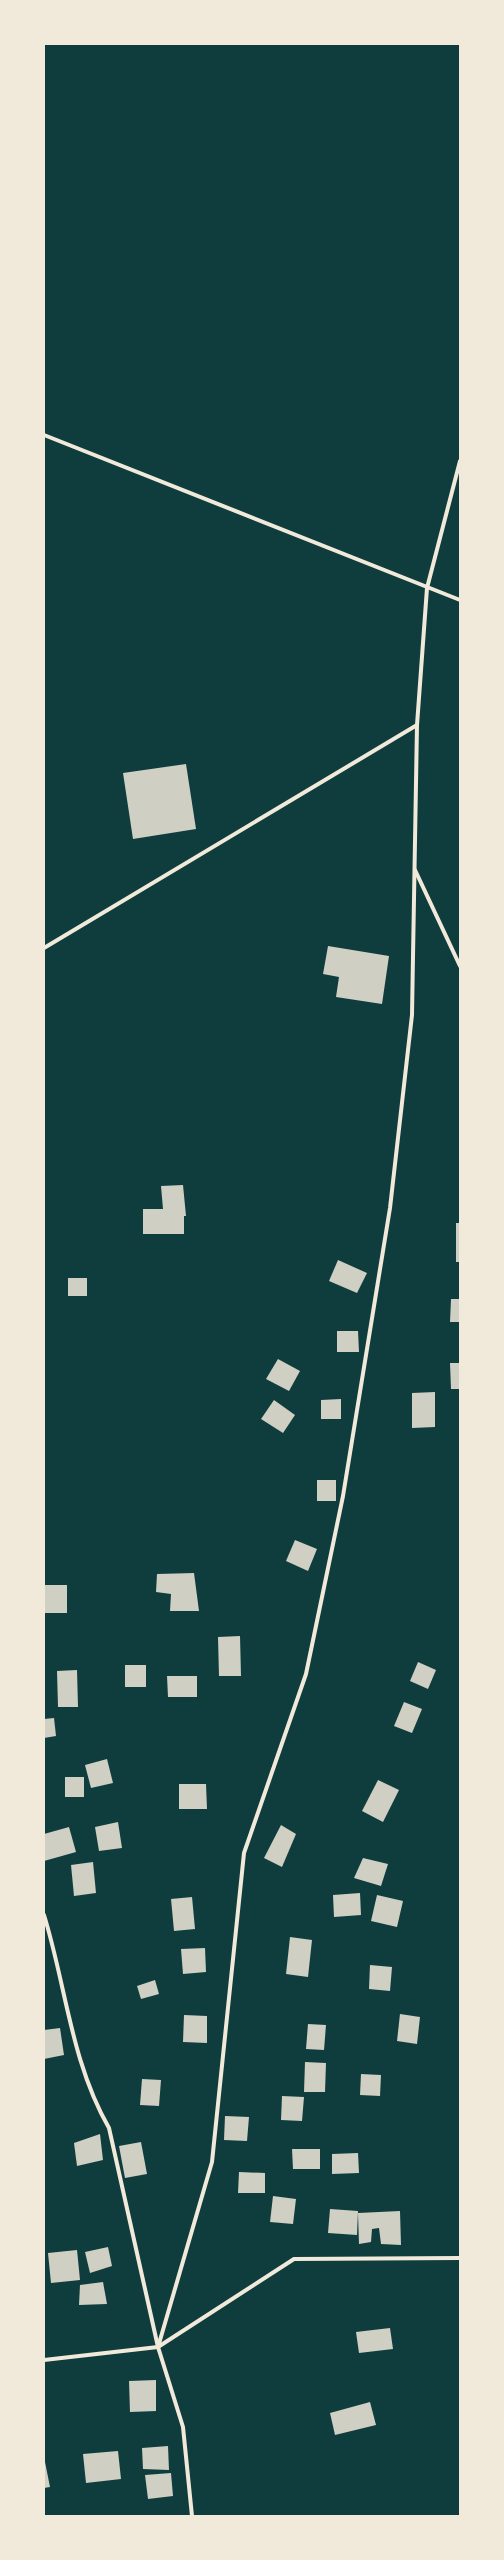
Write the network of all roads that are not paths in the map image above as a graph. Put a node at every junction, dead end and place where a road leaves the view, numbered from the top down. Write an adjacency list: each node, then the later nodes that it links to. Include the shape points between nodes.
1 (44, 435): 3 (street)
2 (460, 461): 3 (street)
3 (427, 588): 4 (street); 5 (street)
4 (460, 600)
5 (417, 725): 6 (street); 7 (street)
6 (414, 868): 8 (street); 11 (street, via 412,1015 391,1200 343,1496 306,1674 244,1853 212,2162)
7 (44, 948)
8 (460, 966)
9 (44, 1915): 11 (street, via 78,2052 96,2105 109,2128)
10 (460, 2258): 11 (street, via 294,2259)
11 (158, 2347): 12 (street); 13 (street, via 183,2427)
12 (44, 2360)
13 (192, 2516)

